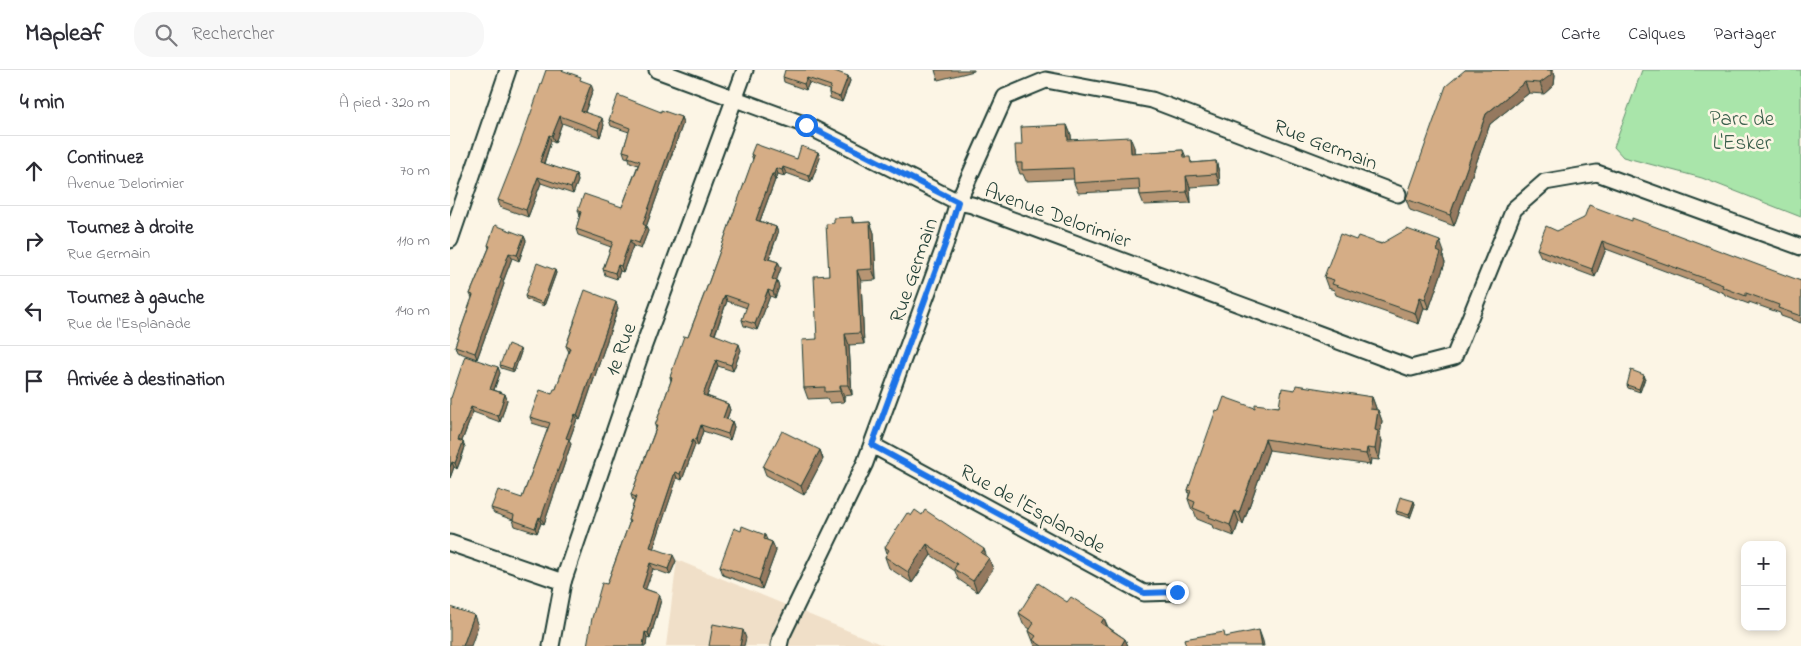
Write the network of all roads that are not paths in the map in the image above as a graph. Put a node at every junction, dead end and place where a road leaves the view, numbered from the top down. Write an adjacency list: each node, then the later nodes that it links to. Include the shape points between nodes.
1 (508, 70): 7 (street)
2 (657, 70): 4 (street, Avenue Delorimier)
3 (745, 70): 4 (street, 1e Rue)
4 (735, 98): 6 (street, Avenue Delorimier, via 806,125); 11 (street, 1e Rue, via 640,356)
5 (1398, 194): 6 (street, Rue Germain, via 1152,100 1046,80 1005,97)
6 (958, 202): 8 (street, Avenue Delorimier, via 1411,368 1454,357 1514,209 1545,182 1597,173); 9 (street, Rue Germain)
7 (450, 240)
8 (1801, 247)
9 (872, 445): 12 (street, Rue de l'Esplanade, via 1144,593); 14 (street, Rue Germain)
10 (450, 543): 11 (street)
11 (563, 582): 13 (street, 1e Rue)
12 (1177, 592)
13 (551, 646)
14 (779, 646)

